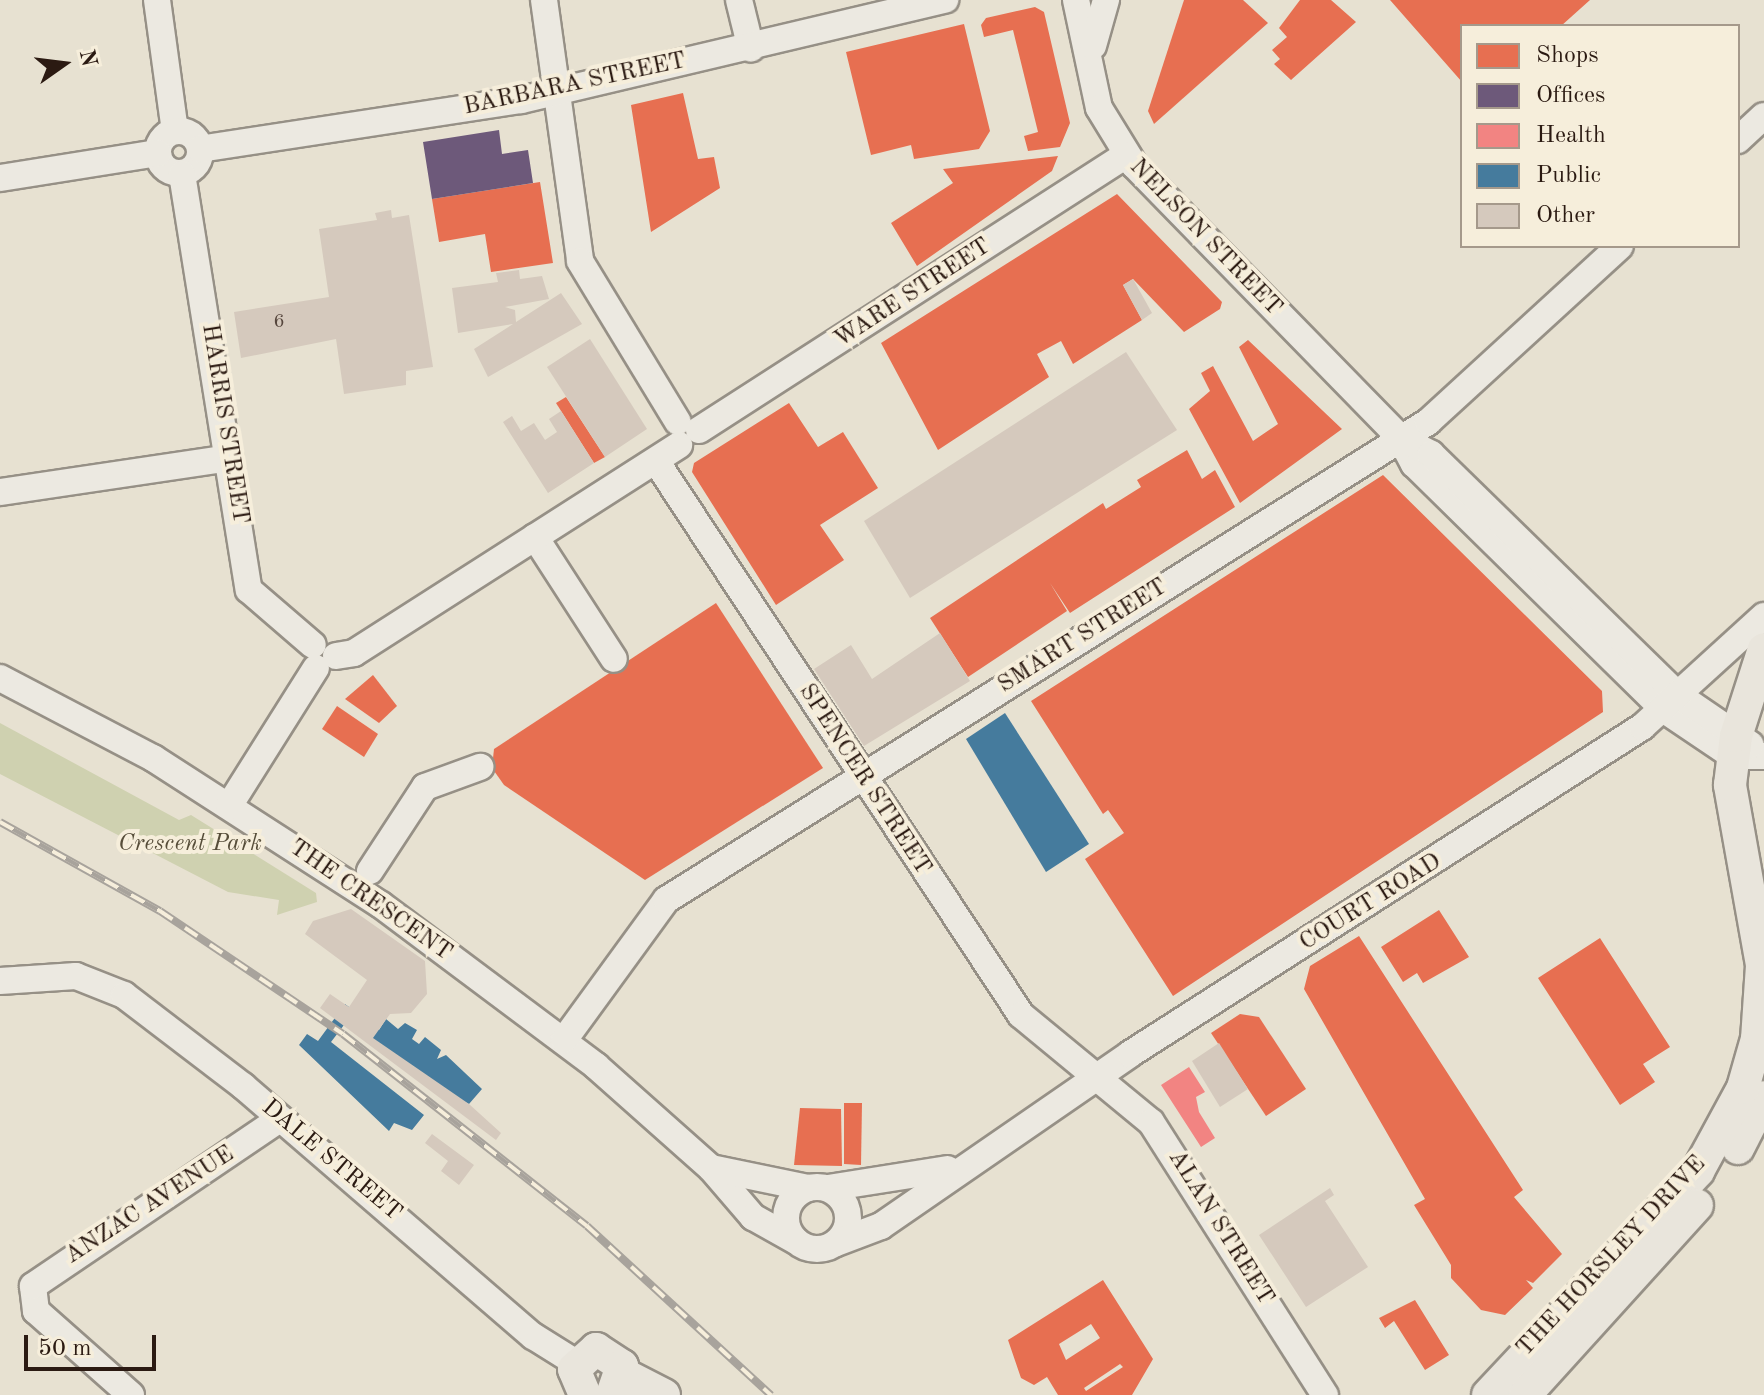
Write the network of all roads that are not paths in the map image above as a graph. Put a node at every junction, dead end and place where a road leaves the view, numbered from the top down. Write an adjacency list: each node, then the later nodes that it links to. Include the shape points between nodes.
1 (157, 0): 11 (street)
2 (544, 0): 9 (street)
3 (739, 0): 7 (street)
4 (945, 0): 7 (street, BARBARA STREET)
5 (1076, 0): 8 (street, NELSON STREET)
6 (1106, 0): 8 (street)
7 (751, 49): 9 (street, BARBARA STREET)
8 (1091, 65): 15 (street, NELSON STREET, via 1105,125)
9 (556, 91): 13 (street, BARBARA STREET); 19 (street, via 580,261)
10 (1764, 116): 12 (street)
11 (175, 131): 13 (street, via 190,133); 14 (street)
12 (1740, 138)
13 (200, 149): 16 (street, via 195,167)
14 (158, 153): 16 (street, via 168,170); 17 (street)
15 (1126, 155): 19 (street, WARE STREET); 20 (street, NELSON STREET)
16 (182, 174): 21 (street, HARRIS STREET)
17 (0, 178)
18 (1618, 248): 20 (street, SMART STREET, via 1428,422)
19 (685, 432): 22 (street, WARE STREET)
20 (1400, 438): 30 (street, NELSON STREET, via 1431,454); 33 (street, SMART STREET)
21 (229, 458): 23 (street); 27 (street, HARRIS STREET, via 252,597)
22 (656, 461): 24 (street, WARE STREET); 33 (street, SPENCER STREET)
23 (0, 492)
24 (535, 537): 27 (street, WARE STREET, via 354,653); 28 (street)
25 (1764, 616): 30 (street, COURT ROAD)
26 (1764, 649): 31 (main road, THE HORSLEY DRIVE)
27 (322, 656): 34 (street)
28 (614, 659)
29 (0, 678): 34 (street, THE CRESCENT)
30 (1671, 702): 31 (street, NELSON STREET); 38 (street, COURT ROAD)
31 (1749, 750): 52 (main road, THE HORSLEY DRIVE, via 1734,811 1762,965 1757,1039 1743,1088 1698,1171)
32 (480, 767): 35 (street, via 425,787)
33 (861, 778): 37 (street, SMART STREET, via 666,900); 38 (street, SPENCER STREET, via 1021,1015)
34 (229, 806): 37 (street, THE CRESCENT)
35 (370, 871)
36 (0, 981): 40 (street, DALE STREET, via 76,976 141,1007)
37 (564, 1040): 42 (street, THE CRESCENT)
38 (1097, 1077): 41 (street, COURT ROAD); 51 (street, ALAN STREET, via 1162,1136)
39 (1764, 1097): 53 (main road, THE HORSLEY DRIVE, via 1709,1191)
40 (278, 1120): 46 (street, DALE STREET, via 533,1336); 48 (street, ANZAC AVENUE, via 39,1277 32,1298 36,1311)
41 (959, 1166): 43 (street, COURT ROAD); 45 (street, COURT ROAD, via 881,1226)
42 (711, 1168): 43 (street, COURT ROAD); 44 (street, via 753,1217)
43 (818, 1188): 44 (street, via 788,1206); 45 (street, via 843,1200 849,1218)
44 (796, 1241): 45 (street, via 812,1249)
45 (836, 1243)
46 (576, 1363): 47 (main road, via 604,1350); 49 (main road, via 575,1383)
47 (618, 1384): 50 (main road)
48 (131, 1395)
49 (585, 1395)
50 (664, 1395)
51 (1325, 1395)
52 (1488, 1395)
53 (1525, 1395)

